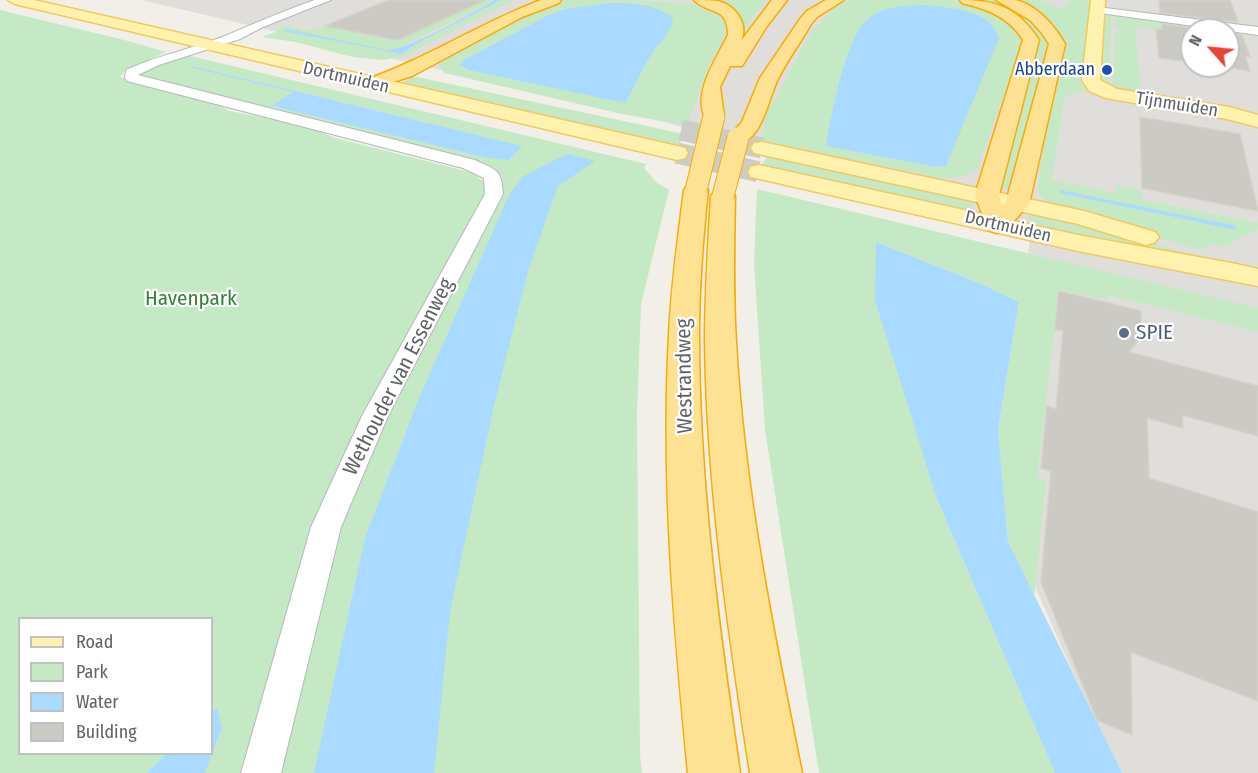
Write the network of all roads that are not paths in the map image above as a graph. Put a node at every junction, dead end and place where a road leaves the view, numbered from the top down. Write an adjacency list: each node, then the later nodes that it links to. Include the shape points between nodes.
1 (15, 0): 14 (main road, Dortmuiden)
2 (73, 0): 14 (main road, Dortmuiden)
3 (325, 0): 14 (street)
4 (525, 0): 17 (highway)
5 (554, 0): 17 (highway)
6 (701, 0): 20 (highway, via 726,10 737,25 711,87)
7 (780, 0): 20 (highway, Westrandweg, via 746,45)
8 (798, 0): 15 (highway)
9 (837, 0): 22 (highway, via 805,22)
10 (968, 0): 27 (highway, via 1013,16 1031,40)
11 (1004, 0): 28 (highway, via 1038,17 1057,44)
12 (1098, 5): 13 (street); 21 (main road, Tijnmuiden, via 1091,80 1096,87 1113,94)
13 (1258, 31)
14 (218, 39): 16 (main road, Dortmuiden); 17 (main road, Dortmuiden); 32 (street, Wethouder van Essenweg, via 154,62 131,73 132,78 470,164 493,176 494,194 375,416 326,527)
15 (766, 47)
16 (298, 49)
17 (390, 68): 19 (main road, Dortmuiden); 24 (main road, Dortmuiden)
18 (754, 70): 22 (highway, Westrandweg)
19 (438, 78)
20 (714, 116): 26 (highway, Westrandweg, bridge)
21 (1258, 121)
22 (742, 128): 26 (highway, Westrandweg, bridge)
23 (762, 148): 27 (main road, Dortmuiden)
24 (677, 153)
25 (759, 172): 29 (main road, Dortmuiden)
26 (710, 193): 33 (highway, Westrandweg, via 687,246 683,377 687,489); 34 (highway, Westrandweg, via 718,263 722,396 731,490)
27 (987, 198): 28 (main road, Dortmuiden); 29 (highway)
28 (1017, 204): 29 (highway); 30 (main road, Dortmuiden, via 1084,218 1177,247)
29 (997, 225): 31 (main road, Dortmuiden)
30 (1258, 264)
31 (1258, 279)
32 (261, 773)
33 (714, 773)
34 (776, 773)

